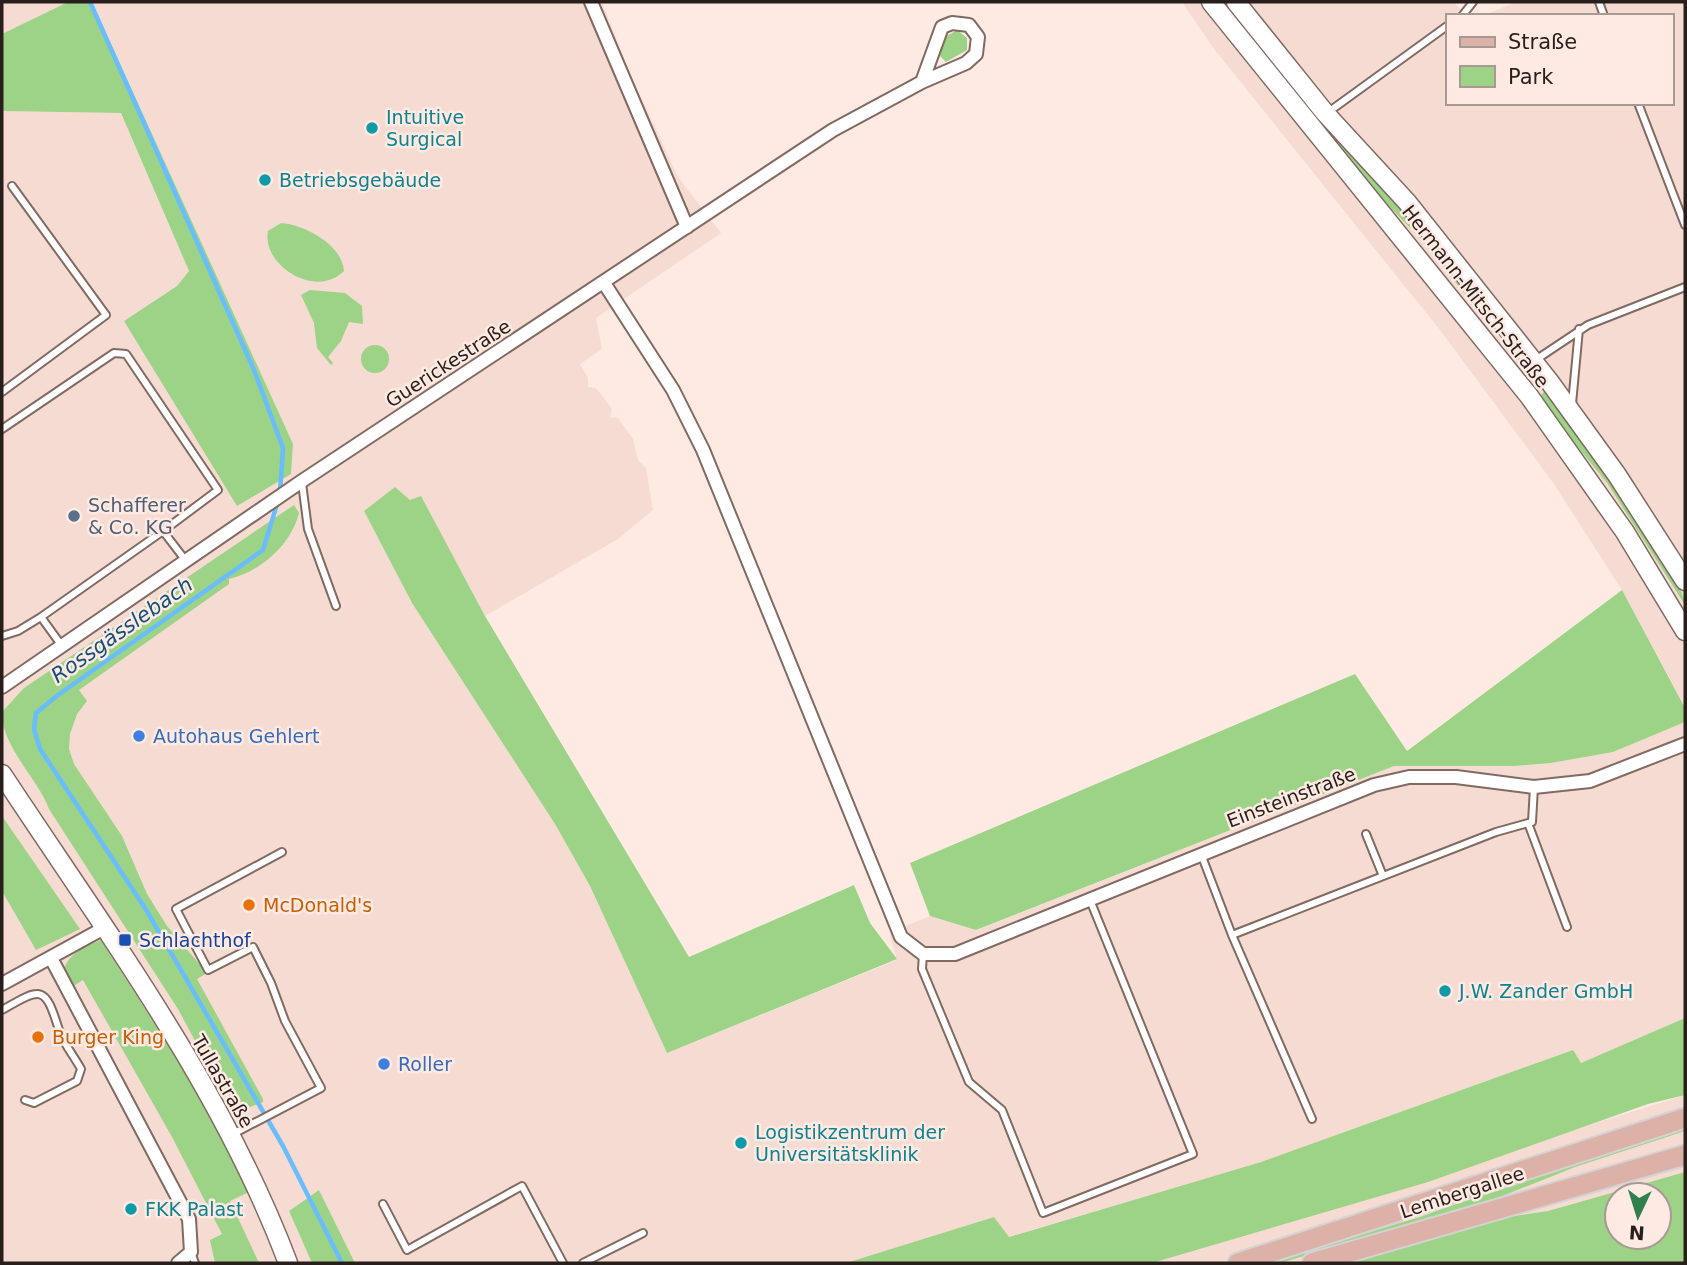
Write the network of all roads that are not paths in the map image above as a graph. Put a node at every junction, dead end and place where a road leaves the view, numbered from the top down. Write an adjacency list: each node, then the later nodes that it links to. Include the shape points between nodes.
1 (591, 2): 10 (street)
2 (1211, 2): 15 (main road, Hermann-Mitsch-Straße)
3 (1236, 2): 7 (main road, Hermann-Mitsch-Straße)
4 (1446, 27): 7 (lane)
5 (922, 82): 5 (street, Guerickestraße, via 942,27 969,25 978,37 976,54); 10 (street, Guerickestraße, via 834,130)
6 (1639, 105): 9 (lane)
7 (1326, 114): 14 (main road, Hermann-Mitsch-Straße, via 1407,202)
8 (12, 186): 16 (lane, via 106,315)
9 (1685, 225)
10 (687, 227): 11 (street, Guerickestraße)
11 (604, 283): 19 (street, Guerickestraße); 41 (street, via 673,390 702,450 901,937)
12 (1685, 287): 13 (lane)
13 (1579, 329): 14 (lane); 17 (lane)
14 (1534, 361): 15 (main road); 17 (main road, Hermann-Mitsch-Straße)
15 (1514, 377): 25 (main road, Hermann-Mitsch-Straße, via 1625,532)
16 (2, 392)
17 (1571, 411): 22 (main road, Hermann-Mitsch-Straße)
18 (2, 429): 20 (lane, via 114,353 126,354 218,490)
19 (296, 485): 21 (street, Guerickestraße); 23 (lane)
20 (163, 531): 21 (lane); 24 (lane)
21 (186, 561): 27 (street, Guerickestraße)
22 (1685, 581)
23 (336, 606)
24 (41, 617): 26 (lane); 27 (lane)
25 (1685, 631)
26 (2, 636)
27 (63, 648): 28 (street, Guerickestraße)
28 (2, 687)
29 (1685, 744): 31 (street, Einsteinstraße, via 1590,781)
30 (2, 774): 38 (main road, Tullastraße)
31 (1534, 787): 32 (lane, via 1532,822); 35 (street, Einsteinstraße, via 1456,777 1409,777 1340,797)
32 (1528, 823): 36 (lane); 39 (lane)
33 (1366, 834): 36 (lane)
34 (282, 852): 48 (lane, via 176,909 208,970 253,947 321,1088)
35 (1200, 854): 37 (street, Einsteinstraße); 40 (lane)
36 (1383, 876): 40 (lane)
37 (1090, 898): 41 (street, Einsteinstraße, via 955,954); 41 (lane, via 1193,1154 1043,1213 1002,1110 969,1082 922,970)
38 (106, 927): 42 (street); 48 (main road, Tullastraße)
39 (1567, 927)
40 (1231, 935): 47 (lane)
41 (923, 954)
42 (51, 958): 43 (street); 52 (street, via 189,1219)
43 (2, 984)
44 (2, 1010): 45 (lane, via 27,995 45,996 81,1069 78,1081 34,1102)
45 (25, 1100)
46 (1685, 1118): 57 (main road, Lembergallee)
47 (1312, 1119)
48 (239, 1131): 54 (main road, Tullastraße)
49 (1685, 1155): 58 (main road, Lembergallee)
50 (383, 1204): 55 (lane, via 407,1250 522,1186)
51 (643, 1233): 56 (lane)
52 (193, 1257): 53 (street)
53 (178, 1263)
54 (288, 1263)
55 (563, 1263)
56 (583, 1263)
57 (1238, 1263)
58 (1312, 1263)

